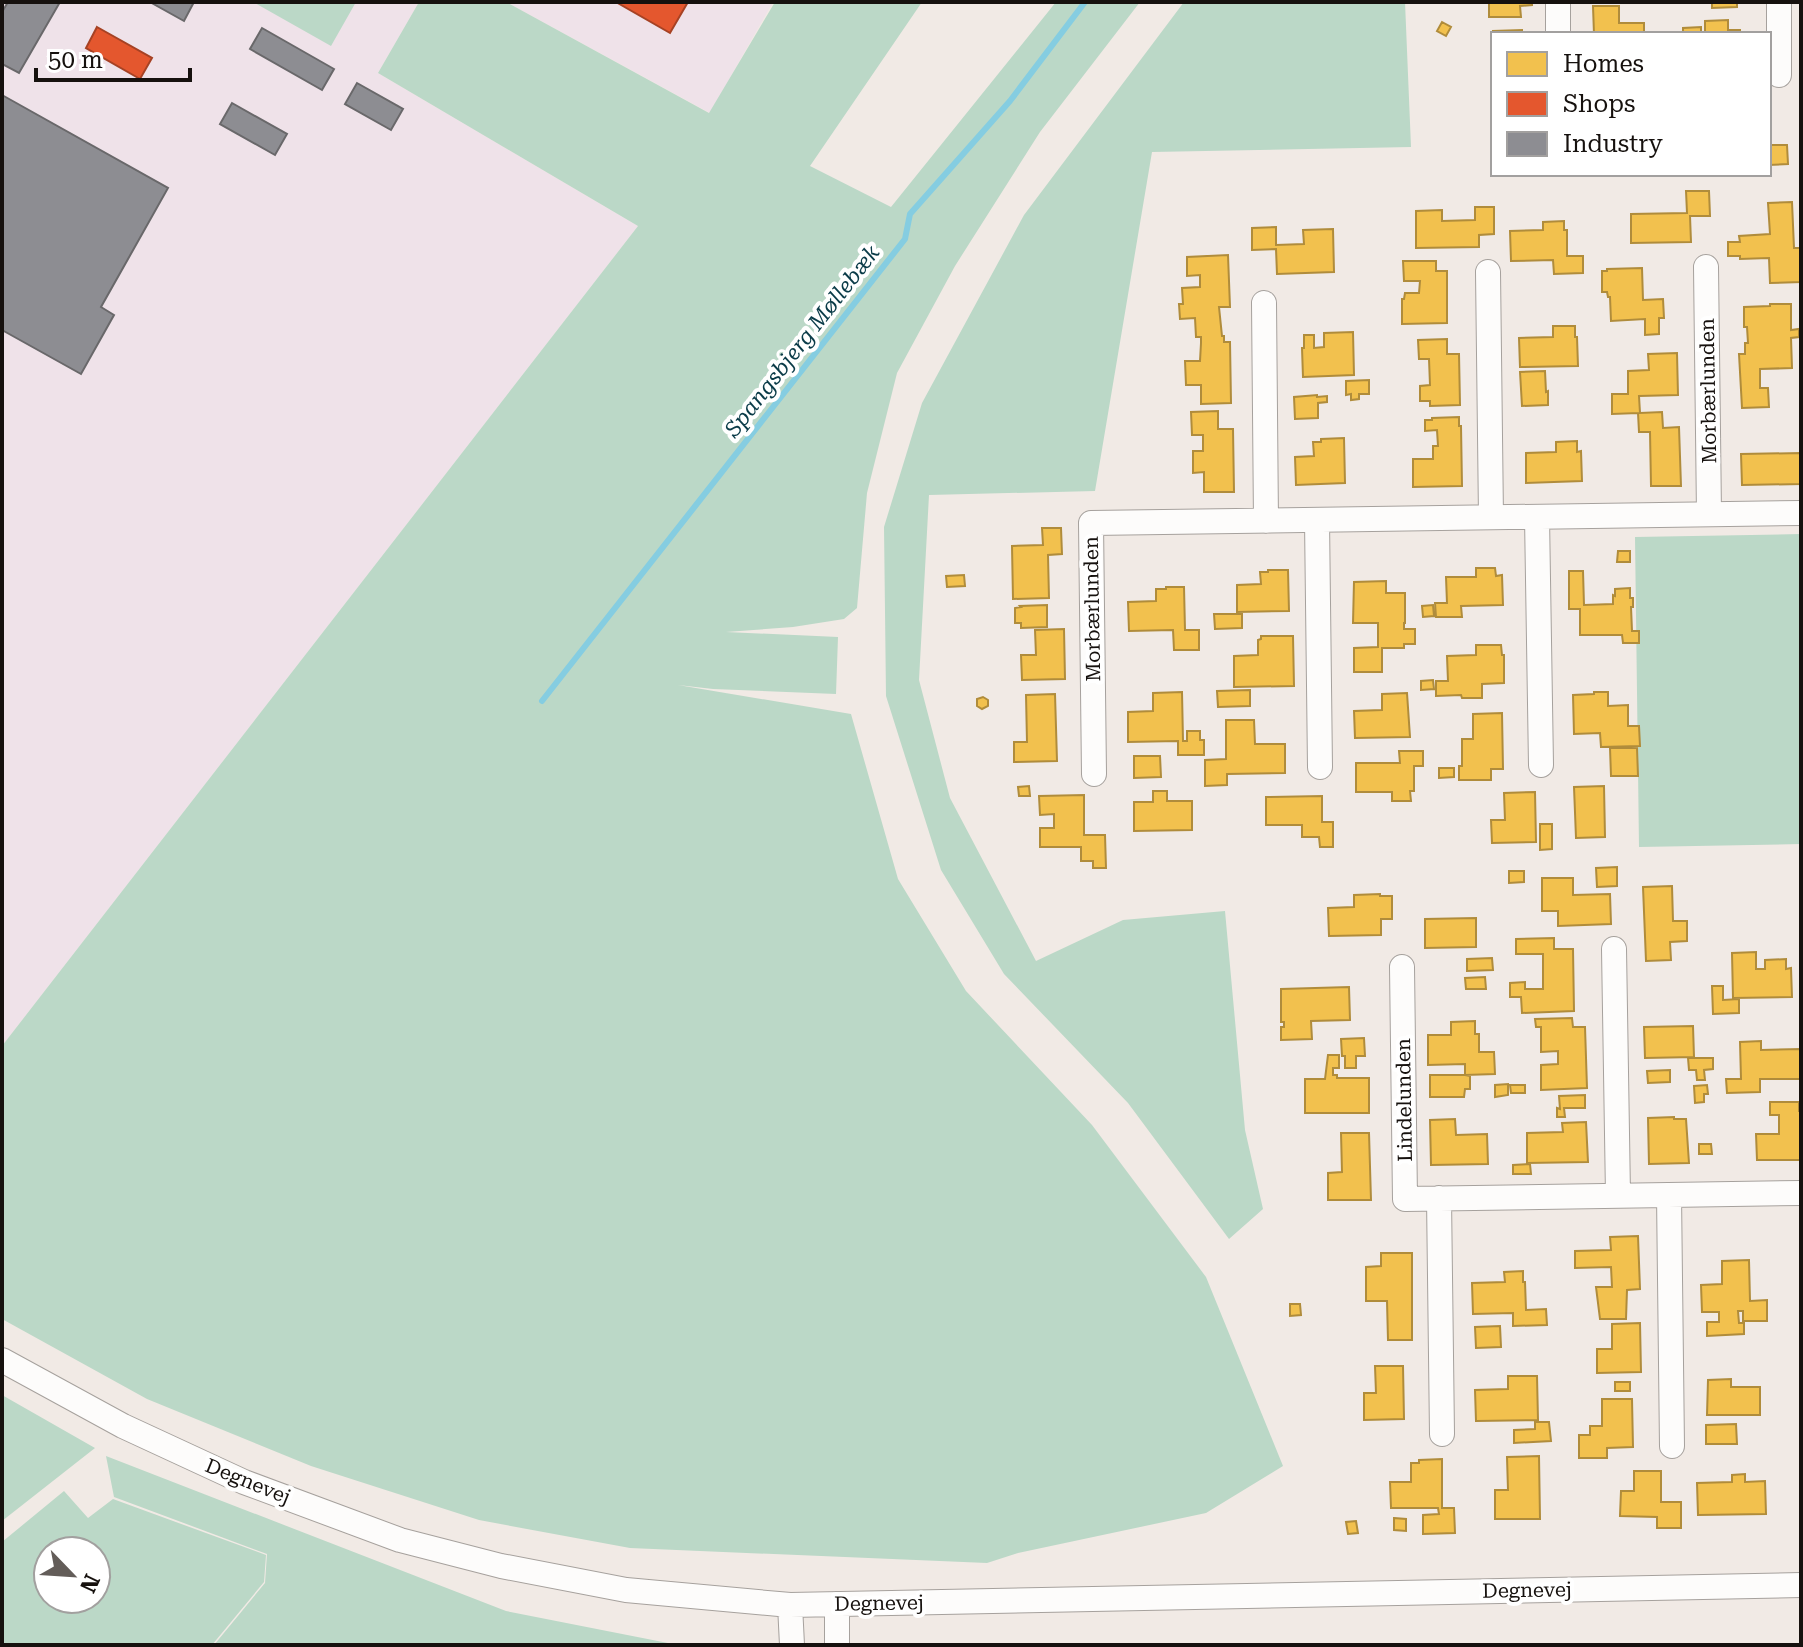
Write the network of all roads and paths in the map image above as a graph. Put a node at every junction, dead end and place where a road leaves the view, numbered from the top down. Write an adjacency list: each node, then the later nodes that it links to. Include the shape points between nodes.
1 (1558, 2): 3 (street)
2 (1779, 2): 4 (street)
3 (1558, 32)
4 (1779, 75)
5 (1706, 267): 9 (street, Morbærlunden)
6 (1488, 272): 10 (street)
7 (1264, 303): 13 (street)
8 (1801, 513): 9 (street, Morbærlunden)
9 (1709, 514): 11 (street, Morbærlunden)
10 (1491, 517): 11 (street, Morbærlunden); 12 (street, Morbærlunden)
11 (1537, 517): 14 (street)
12 (1317, 520): 13 (street, Morbærlunden); 15 (street)
13 (1266, 521): 16 (street, Morbærlunden, via 1091,523)
14 (1541, 765)
15 (1320, 767)
16 (1094, 774)
17 (1614, 949): 20 (street)
18 (1402, 967): 22 (street, Lindelunden, via 1405,1199)
19 (1801, 1193): 21 (street, Lindelunden)
20 (1618, 1195): 21 (street, Lindelunden); 22 (street, Lindelunden)
21 (1669, 1195): 25 (street)
22 (1439, 1198): 24 (street)
23 (2, 1360): 28 (street, Degnevej, via 123,1426 244,1482 400,1540 626,1590)
24 (1442, 1434)
25 (1672, 1446)
26 (1801, 1585): 27 (street, Degnevej)
27 (837, 1604): 28 (street, Degnevej); 30 (street)
28 (790, 1605): 29 (street)
29 (792, 1645)
30 (837, 1645)

